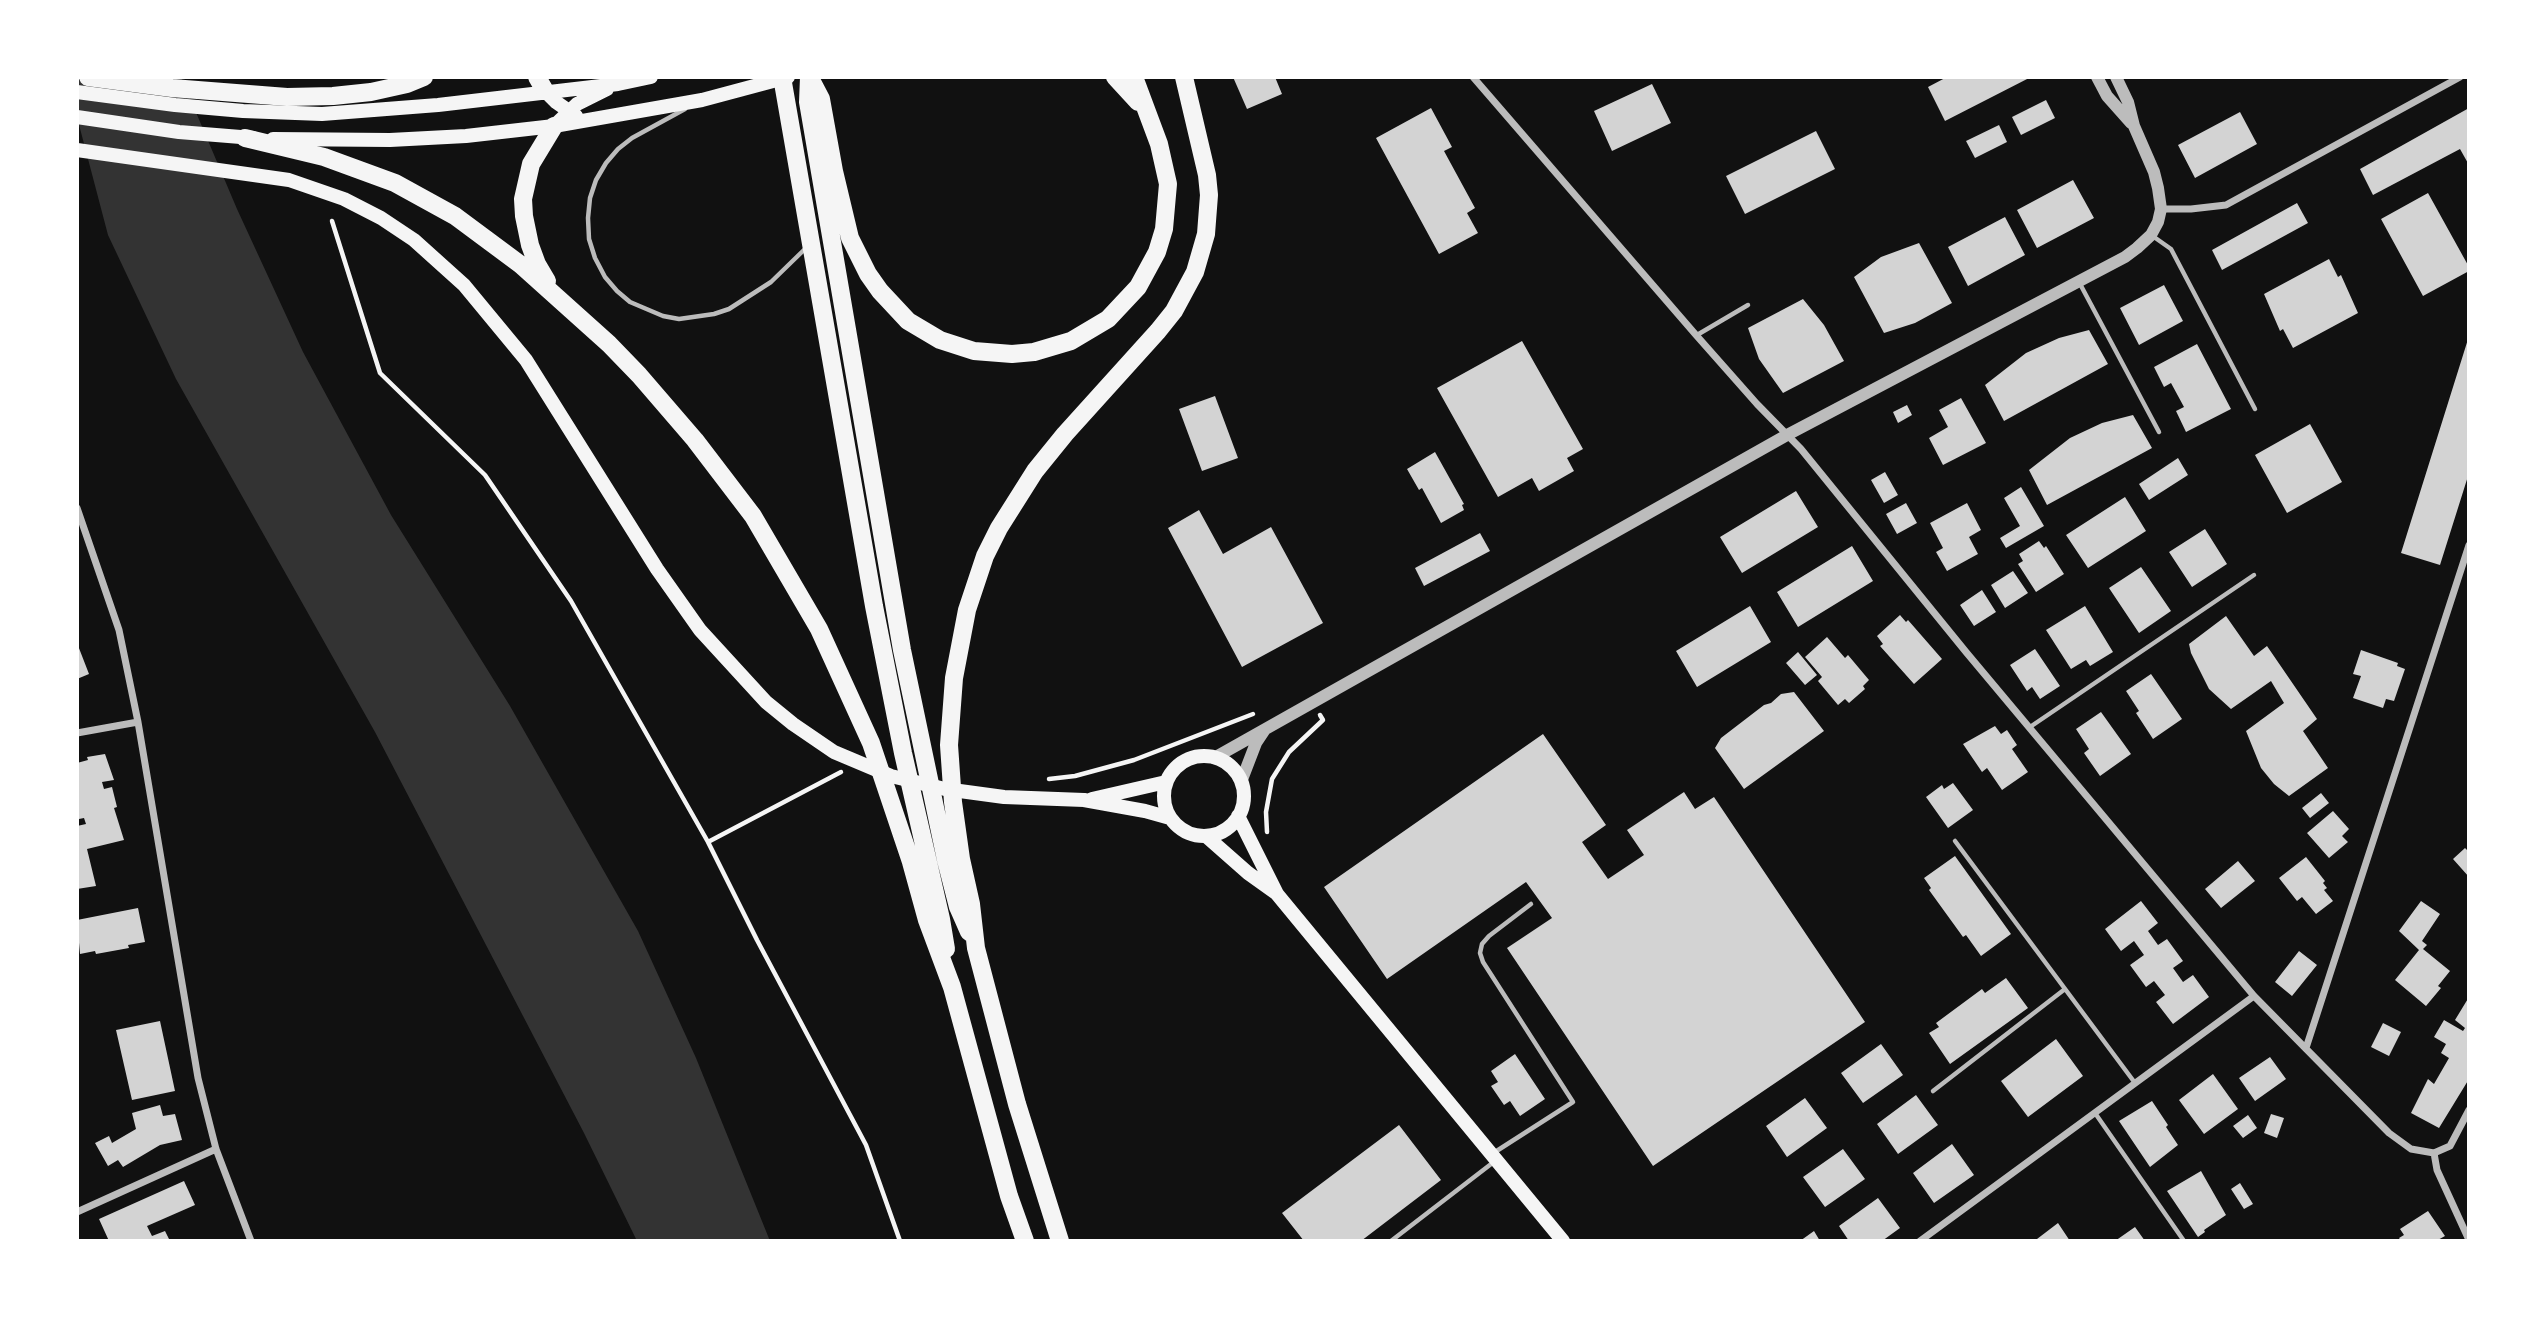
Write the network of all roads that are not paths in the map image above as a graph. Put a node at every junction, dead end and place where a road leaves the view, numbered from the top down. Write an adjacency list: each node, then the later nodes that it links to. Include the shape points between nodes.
1 (88, 77): 2 (highway, via 299,97 371,92)
2 (424, 77)
3 (651, 77): 14 (main road)
4 (782, 77): 29 (highway)
5 (788, 77): 17 (main road)
6 (809, 77): 18 (highway)
7 (1115, 77): 21 (highway)
8 (1134, 77): 21 (highway)
9 (1184, 77): 52 (highway, via 1207,175 1208,215 1201,254 1174,311 1035,471 999,528 976,582 957,656 950,724)
10 (1473, 77): 33 (street)
11 (2097, 77): 24 (street)
12 (2116, 77): 24 (street)
13 (2460, 77): 27 (street, via 2226,205)
14 (618, 83): 15 (main road); 19 (main road)
15 (541, 84): 16 (main road, via 394,110 322,114 175,105); 19 (main road)
16 (77, 92)
17 (702, 100): 22 (main road); 29 (lane, via 632,138 596,180 587,219 589,239 605,277 630,302 646,310 697,318 747,299)
18 (814, 100): 21 (highway, via 850,238 874,283 924,331 956,346 993,354 1034,352 1071,341 1108,319 1138,288 1157,252 1168,205 1165,164); 52 (highway, via 864,436 925,760)
19 (568, 111): 22 (main road); 23 (main road)
20 (77, 117): 25 (main road)
21 (1150, 119)
22 (595, 120): 23 (main road)
23 (554, 126): 25 (main road, via 390,140); 31 (highway, via 531,164 524,216 537,264)
24 (2134, 126): 27 (street, via 2154,172)
25 (245, 138): 31 (highway, via 324,157 431,201)
26 (77, 150): 47 (main road, via 307,185 363,208 400,230 464,285 526,360 657,569 707,639 766,702 811,737 858,764 891,776 1004,797)
27 (2161, 209): 28 (street)
28 (2151, 235): 30 (street, via 2125,257); 34 (lane, via 2171,249)
29 (812, 241): 53 (highway)
30 (2078, 281): 35 (lane); 36 (street)
31 (562, 300): 53 (highway, via 668,407 753,516 819,629)
32 (1748, 304): 33 (lane)
33 (1696, 335): 36 (street)
34 (2255, 409)
35 (2159, 432)
36 (1787, 435): 41 (street); 42 (street)
37 (77, 508): 40 (street, via 119,630)
38 (2469, 545): 58 (street)
39 (2253, 575): 42 (lane)
40 (138, 722): 43 (street); 65 (street, via 198,1078)
41 (1266, 727): 44 (street); 46 (street)
42 (2030, 727): 57 (street)
43 (77, 733)
44 (1214, 758): 45 (main road, via 1203,756 1181,764); 46 (main road, via 1231,766)
45 (1166, 782): 47 (main road); 49 (main road, via 1165,807)
46 (1241, 782): 48 (main road, via 1244,799)
47 (1084, 800): 49 (main road)
48 (1238, 816): 50 (main road, via 1219,833); 54 (main road)
49 (1170, 818): 50 (main road, via 1192,835)
50 (1206, 836): 54 (main road)
51 (1955, 841): 56 (lane)
52 (954, 859): 72 (highway, via 958,907 976,948 1017,1104)
53 (919, 862): 71 (highway, via 941,919 952,987)
54 (1277, 894): 67 (main road)
55 (1531, 904): 67 (lane, via 1489,936 1480,953 1573,1102)
56 (2065, 989): 59 (lane); 60 (lane)
57 (2255, 996): 58 (street); 59 (street)
58 (2306, 1048): 66 (street, via 2389,1133 2411,1149)
59 (2135, 1083): 62 (street)
60 (1933, 1091)
61 (2469, 1110): 63 (street)
62 (2095, 1113): 75 (street); 76 (lane)
63 (2459, 1128): 64 (street); 66 (street, via 2450,1146)
64 (2469, 1132)
65 (216, 1149): 68 (street); 70 (street)
66 (2434, 1153): 69 (street, via 2437,1170)
67 (1493, 1157): 73 (lane); 74 (main road)
68 (77, 1212)
69 (2469, 1240)
70 (251, 1241)
71 (1024, 1241)
72 (1060, 1241)
73 (1391, 1241)
74 (1563, 1241)
75 (1920, 1241)
76 (2184, 1241)

